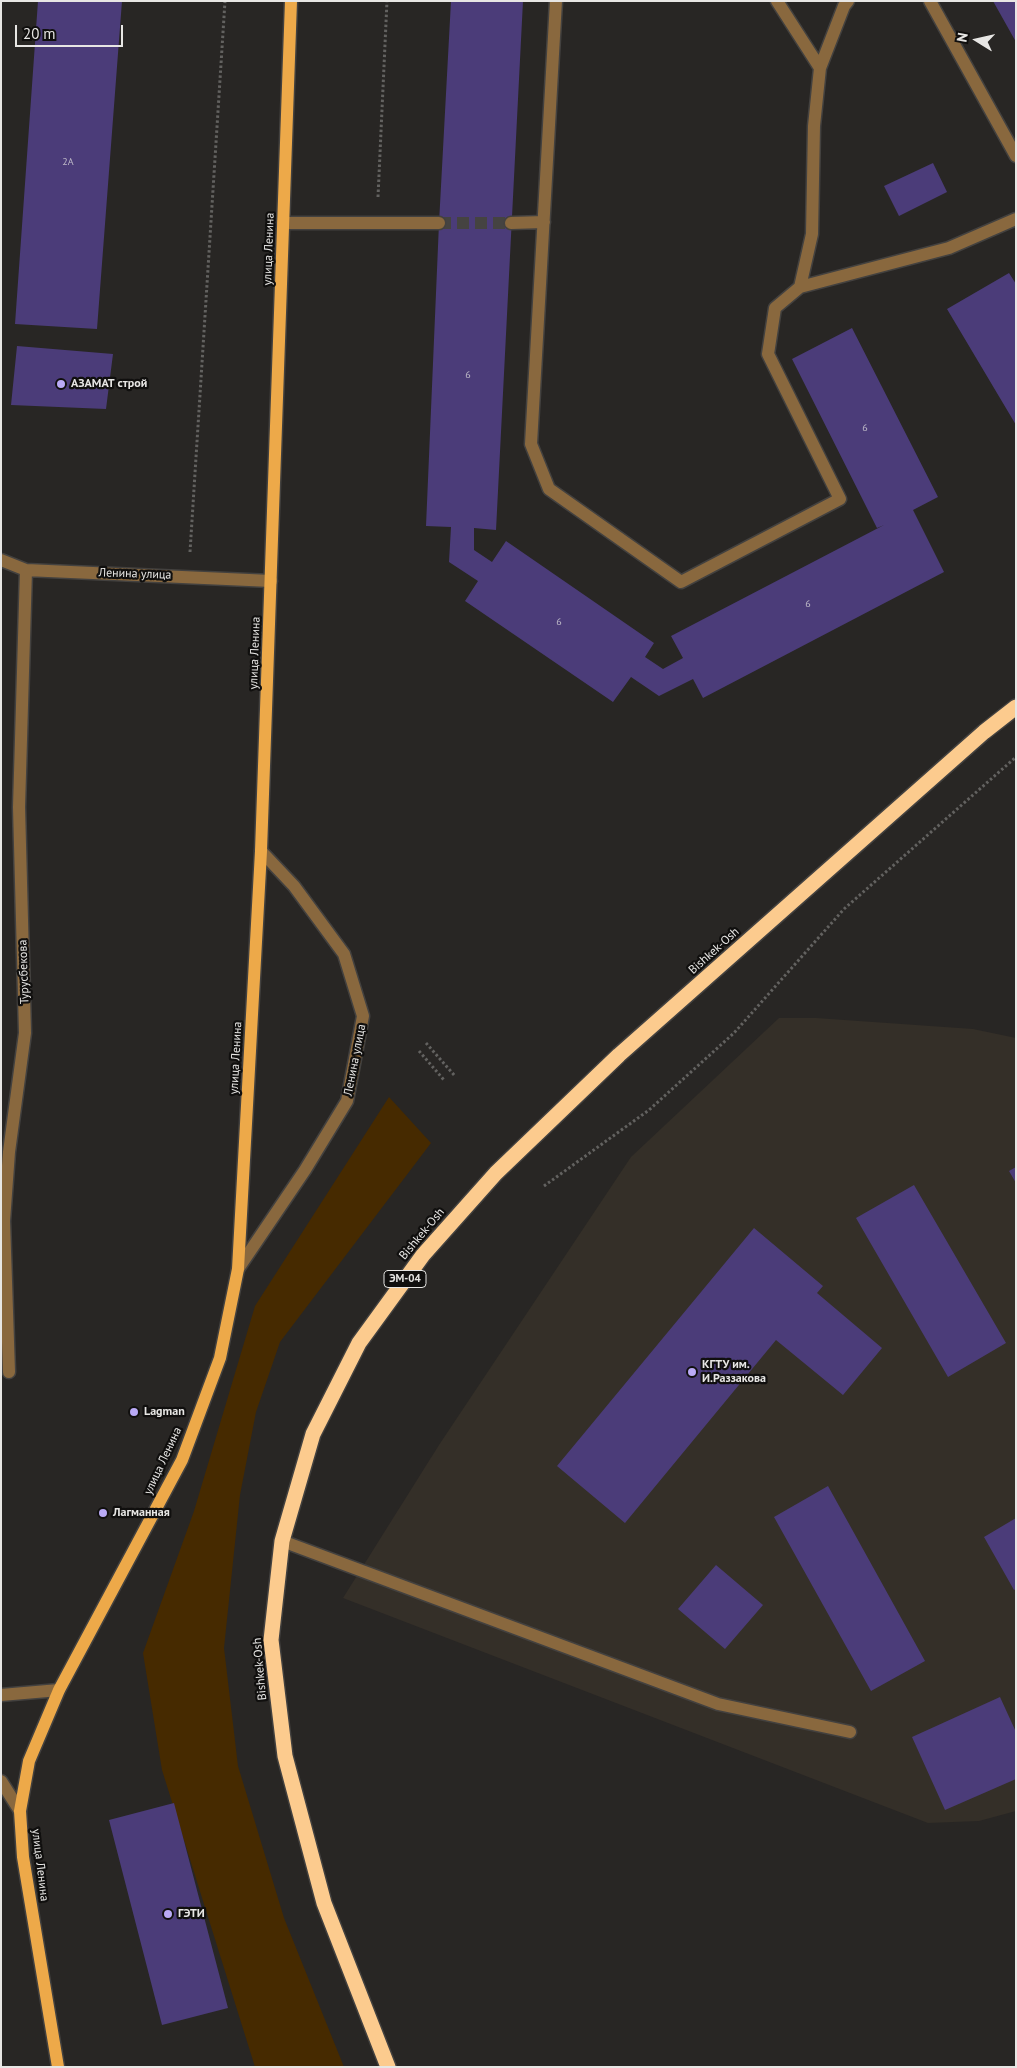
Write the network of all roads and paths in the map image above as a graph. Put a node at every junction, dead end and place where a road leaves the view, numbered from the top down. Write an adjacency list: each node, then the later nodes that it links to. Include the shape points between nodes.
1 (225, 1): 19 (path)
2 (291, 1): 12 (main road, улица Ленина)
3 (387, 1): 13 (path)
4 (556, 1): 11 (street)
5 (777, 1): 8 (street)
6 (848, 1): 8 (street)
7 (930, 1): 9 (street)
8 (820, 68): 16 (street, via 814,126 812,234)
9 (1016, 156)
10 (1016, 219): 16 (street, via 949,248)
11 (544, 222): 15 (street); 16 (street, via 531,444 549,490 681,582 840,499 768,354 776,308)
12 (283, 223): 13 (street); 20 (main road, улица Ленина)
13 (376, 223): 14 (street)
14 (438, 223)
15 (511, 223)
16 (800, 287)
17 (1, 560): 18 (street, Ленина улица)
18 (26, 570): 19 (street, Ленина улица); 30 (street, Турусбекова, via 19,807 25,1033 8,1152 4,1221)
19 (188, 577): 20 (street, Ленина улица)
20 (271, 581): 23 (main road, улица Ленина)
21 (1016, 708): 31 (highway, Bishkek-Osh / ЭМ-04, via 984,732 619,1055 496,1173 422,1255 359,1343 313,1434)
22 (1016, 757): 28 (path, via 844,909 727,1040 649,1110)
23 (261, 851): 29 (main road, улица Ленина); 29 (street, Ленина улица, via 294,886 344,954 363,1016 347,1100 305,1170)
24 (426, 1043): 26 (path)
25 (419, 1051): 27 (path)
26 (455, 1076)
27 (444, 1080)
28 (544, 1186)
29 (238, 1269): 32 (main road, улица Ленина, via 220,1358 182,1460)
30 (9, 1372)
31 (282, 1540): 34 (street, via 718,1704); 38 (highway, Bishkek-Osh / ЭМ-04, via 271,1640 285,1756 324,1903)
32 (59, 1690): 33 (street); 36 (main road, улица Ленина, via 29,1761)
33 (1, 1695)
34 (850, 1732)
35 (1, 1781): 36 (street)
36 (20, 1811): 37 (main road, улица Ленина, via 23,1857)
37 (58, 2067)
38 (388, 2067)

